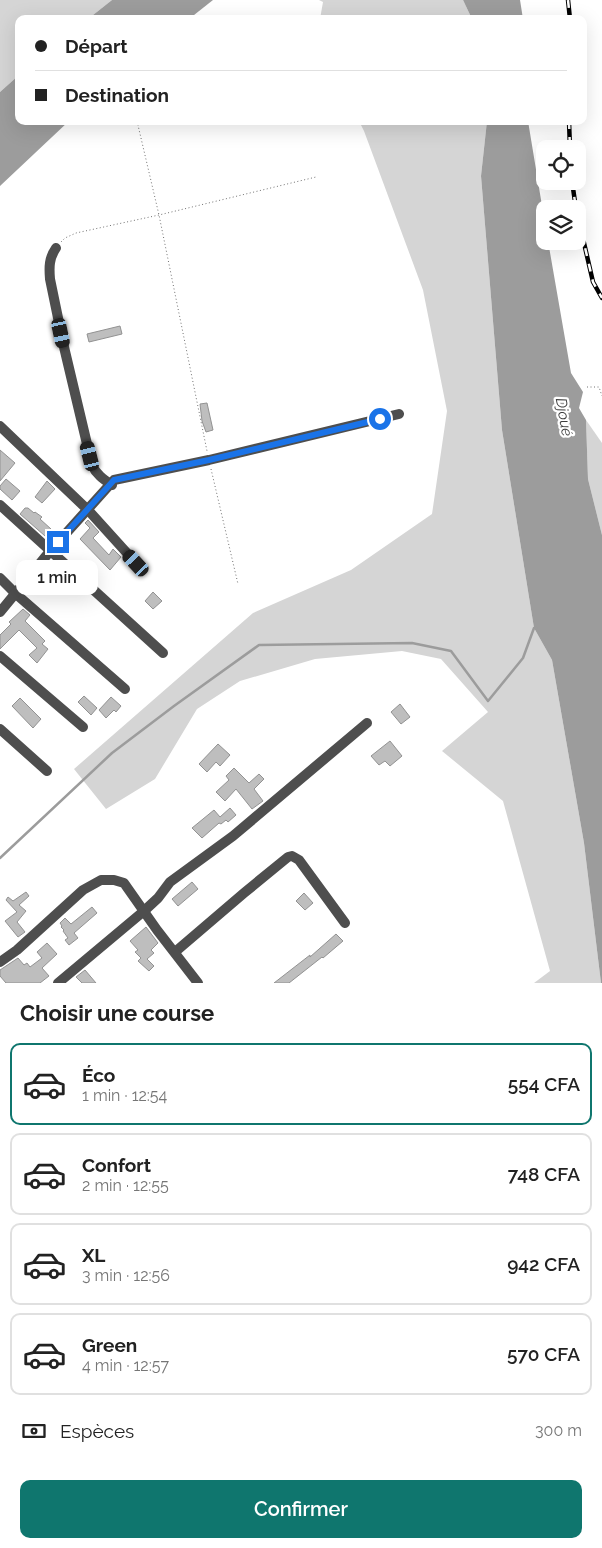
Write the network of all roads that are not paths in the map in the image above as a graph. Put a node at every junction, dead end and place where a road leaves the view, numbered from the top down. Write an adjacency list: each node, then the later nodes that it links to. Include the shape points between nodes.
1 (56, 248): 4 (street, via 49,264 50,279 75,396 92,465 101,478)
2 (399, 414): 4 (street, via 114,480)
3 (0, 426): 6 (street)
4 (112, 485): 6 (street)
5 (0, 505): 7 (street)
6 (88, 510): 7 (street); 8 (street)
7 (51, 550): 10 (street); 12 (street)
8 (136, 563)
9 (0, 578): 10 (street)
10 (16, 594): 11 (street); 14 (street)
11 (0, 612)
12 (163, 653)
13 (0, 656): 16 (street)
14 (125, 689)
15 (367, 723): 19 (street, via 233,836 170,882)
16 (83, 727)
17 (0, 729): 18 (street)
18 (47, 771)
19 (144, 911): 21 (street); 22 (street, via 124,883 101,880 83,890); 23 (street)
20 (345, 923): 21 (street, via 299,860 292,856)
21 (175, 952): 24 (street)
22 (0, 962)
23 (58, 983)
24 (198, 983)

